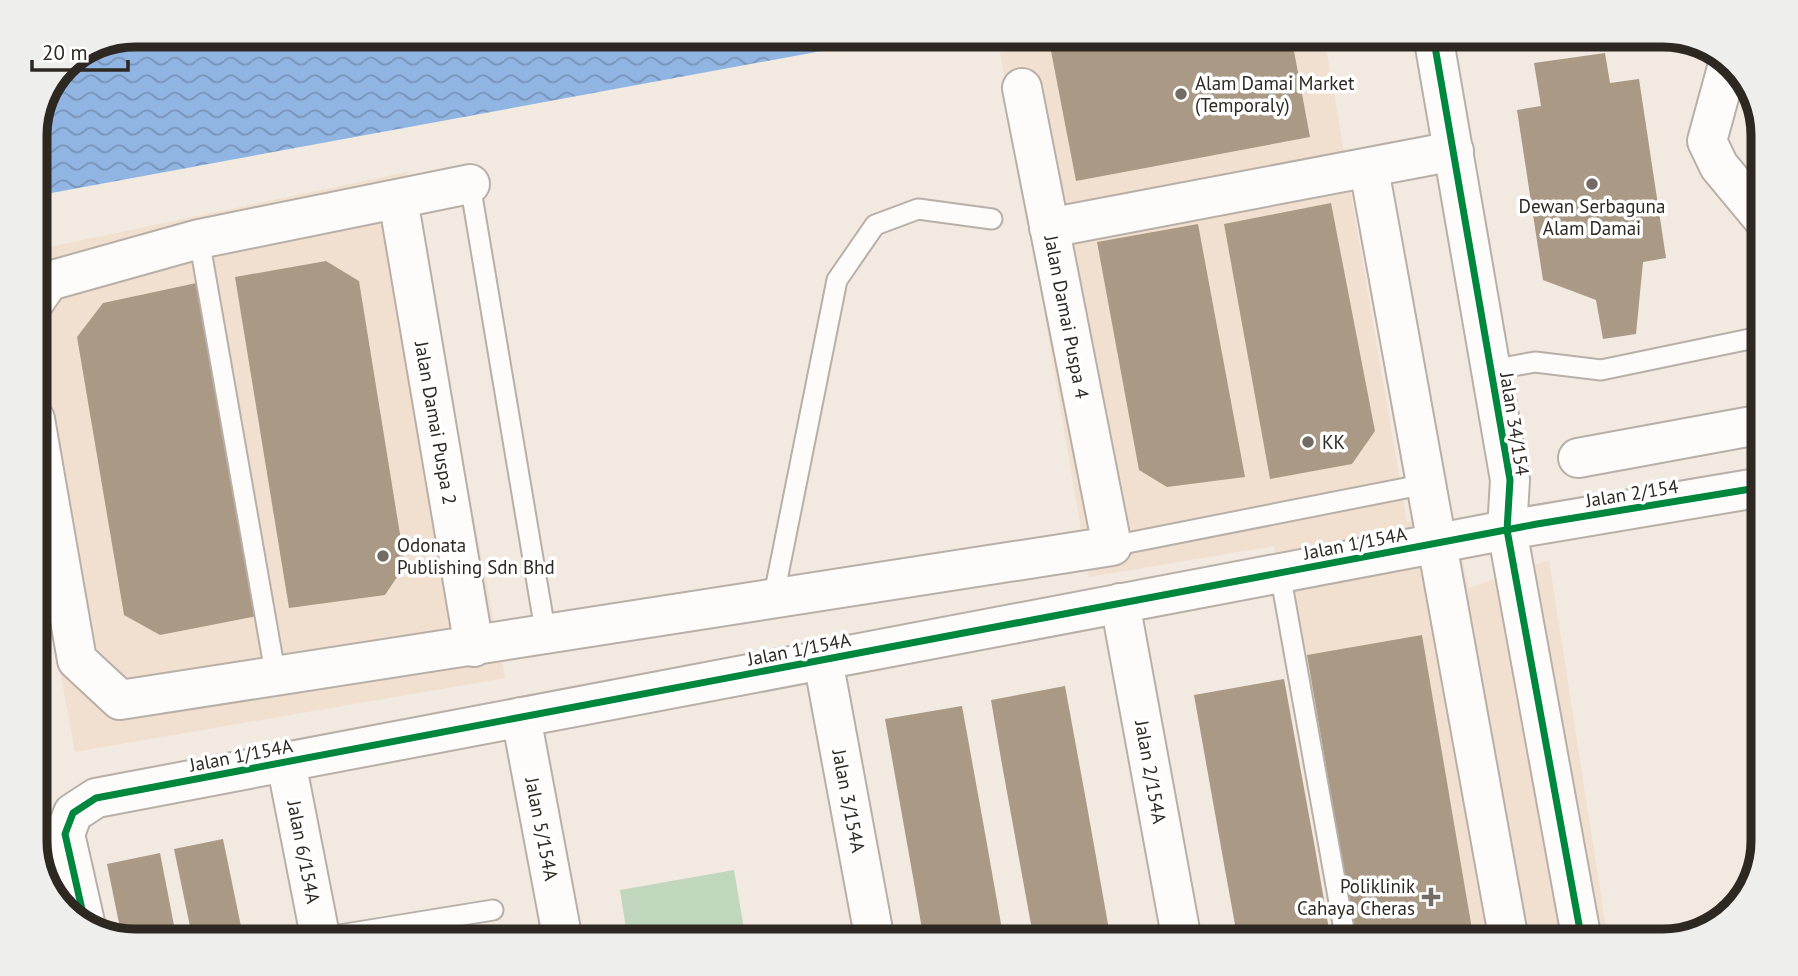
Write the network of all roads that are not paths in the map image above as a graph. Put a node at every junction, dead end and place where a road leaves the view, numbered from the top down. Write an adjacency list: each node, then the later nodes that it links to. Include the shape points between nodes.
1 (1435, 47): 4 (street, Jalan 34/154)
2 (1725, 73): 8 (street, via 1707,141 1719,166)
3 (1022, 88): 10 (street, Jalan Damai Puspa 4)
4 (1454, 151): 5 (street); 14 (street, Jalan 34/154)
5 (1369, 169): 10 (street); 17 (street)
6 (470, 184): 7 (street); 26 (lane)
7 (398, 199): 11 (street); 27 (street, Jalan Damai Puspa 2)
8 (1751, 205)
9 (992, 219): 24 (lane, via 918,209 875,225 837,280)
10 (1049, 228): 22 (street, Jalan Damai Puspa 4)
11 (199, 239): 12 (street); 29 (lane)
12 (47, 284)
13 (1750, 340): 14 (lane, via 1601,370 1535,362)
14 (1491, 370): 20 (street, Jalan 34/154, via 1510,480)
15 (1751, 426): 16 (street)
16 (1578, 458)
17 (1426, 484): 21 (street); 22 (lane)
18 (47, 488): 29 (street, via 77,660 120,700)
19 (1751, 489): 20 (street, Jalan 2/154)
20 (1507, 530): 21 (street, Jalan 1/154A); 41 (street, Jalan 34/154)
21 (1437, 543): 23 (street, Jalan 1/154A); 40 (street)
22 (1112, 546): 24 (street)
23 (1280, 573): 25 (street, Jalan 1/154A); 39 (lane)
24 (773, 600): 26 (street)
25 (1120, 604): 28 (street, Jalan 1/154A); 38 (street, Jalan 2/154A)
26 (546, 636): 27 (street)
27 (474, 647): 29 (street)
28 (823, 660): 30 (street, Jalan 1/154A); 37 (street, Jalan 3/154A)
29 (276, 678)
30 (521, 717): 31 (street, Jalan 1/154A); 36 (street, Jalan 5/154A)
31 (286, 762): 33 (street, Jalan 1/154A, via 96,798 72,813 65,834); 34 (street, Jalan 6/154A)
32 (494, 910): 35 (lane)
33 (82, 911)
34 (319, 929)
35 (381, 929)
36 (561, 929)
37 (873, 929)
38 (1180, 929)
39 (1344, 929)
40 (1507, 929)
41 (1580, 929)

